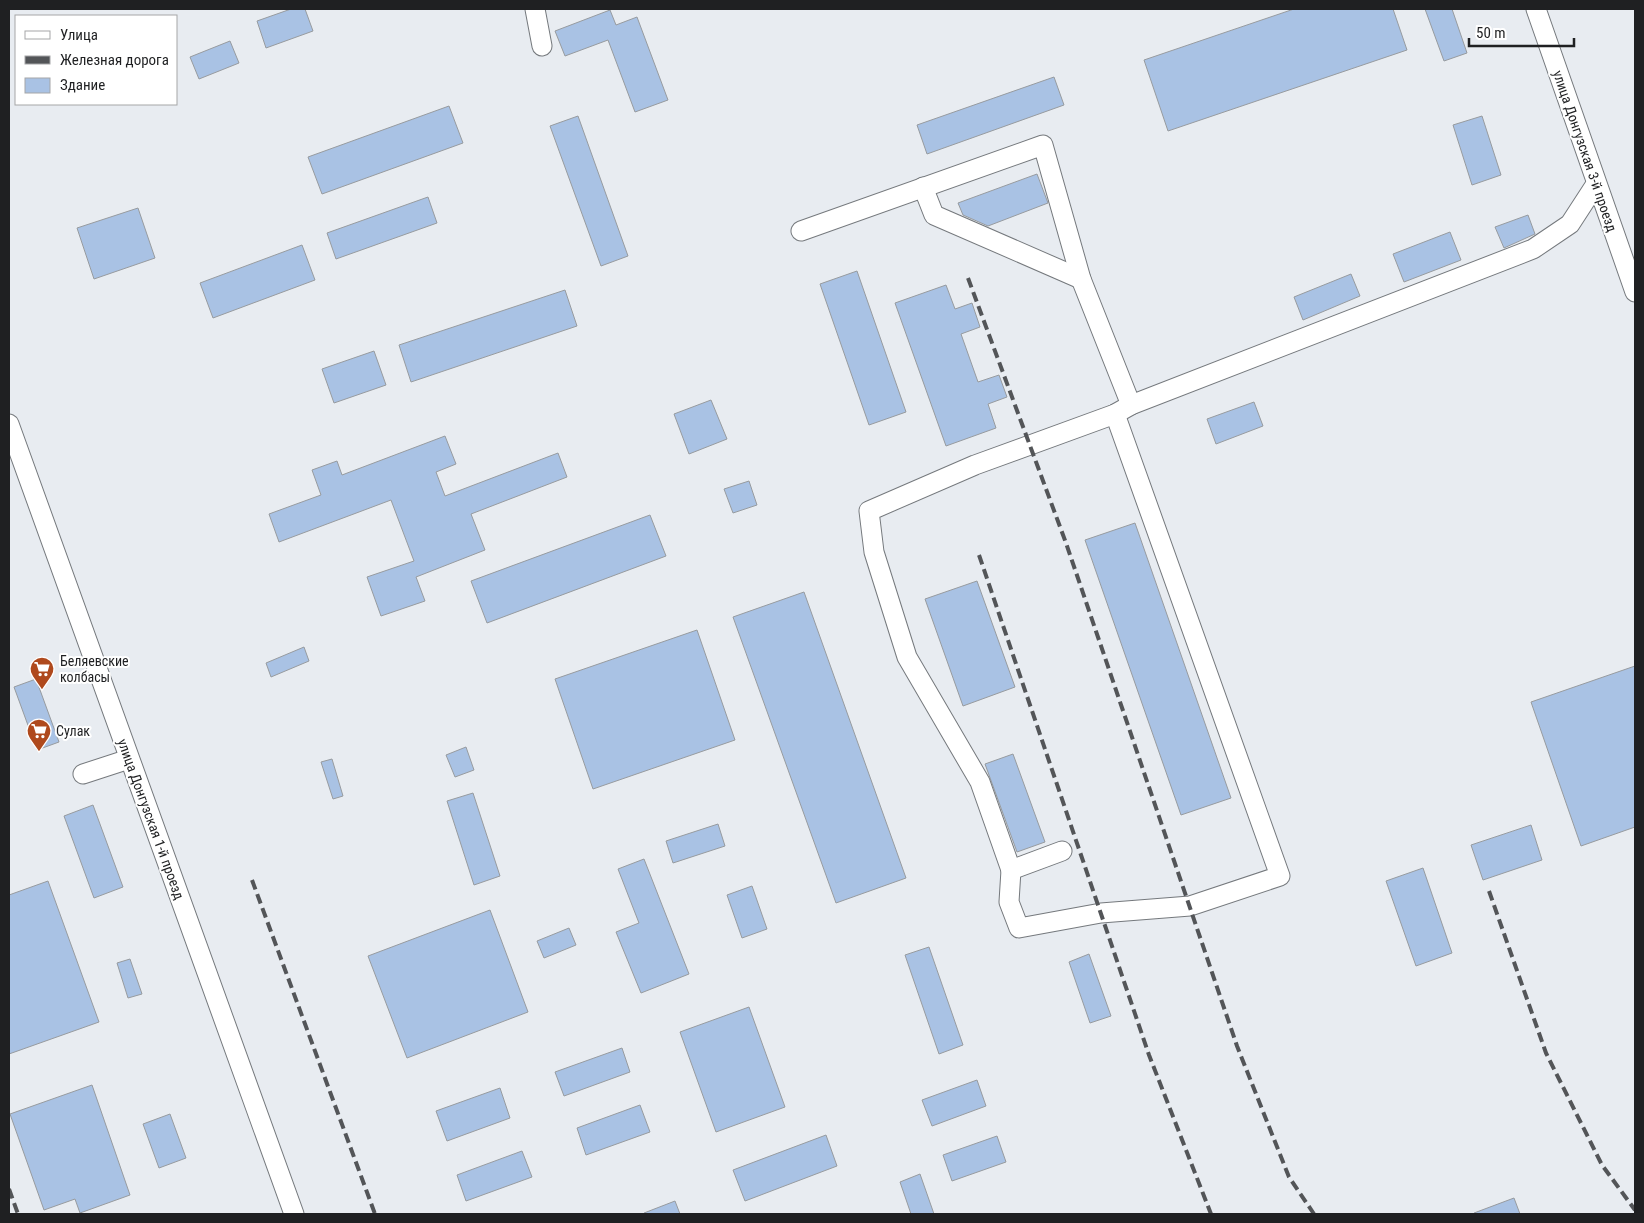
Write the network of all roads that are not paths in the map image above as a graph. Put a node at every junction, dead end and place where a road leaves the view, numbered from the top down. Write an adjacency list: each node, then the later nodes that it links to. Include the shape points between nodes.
1 (535, 9): 3 (street)
2 (1536, 9): 4 (street, улица Донгузская 3-й проезд)
3 (542, 46)
4 (1596, 184): 8 (street, улица Донгузская 3-й проезд); 9 (street, via 1570,224 1533,249)
5 (923, 187): 6 (street); 7 (street, via 934,215); 7 (street, via 1043,145)
6 (800, 231)
7 (1081, 278): 9 (street)
8 (1635, 292)
9 (1123, 409): 14 (street, via 974,465 869,511 874,552 907,657 980,782); 14 (street, via 1280,876 1190,906 1101,913 1019,928 1009,902)
10 (9, 424): 11 (street, улица Донгузская 1-й проезд)
11 (129, 759): 12 (street); 15 (street, улица Донгузская 1-й проезд)
12 (83, 774)
13 (1062, 851): 14 (street)
14 (1011, 870)
15 (294, 1214)

